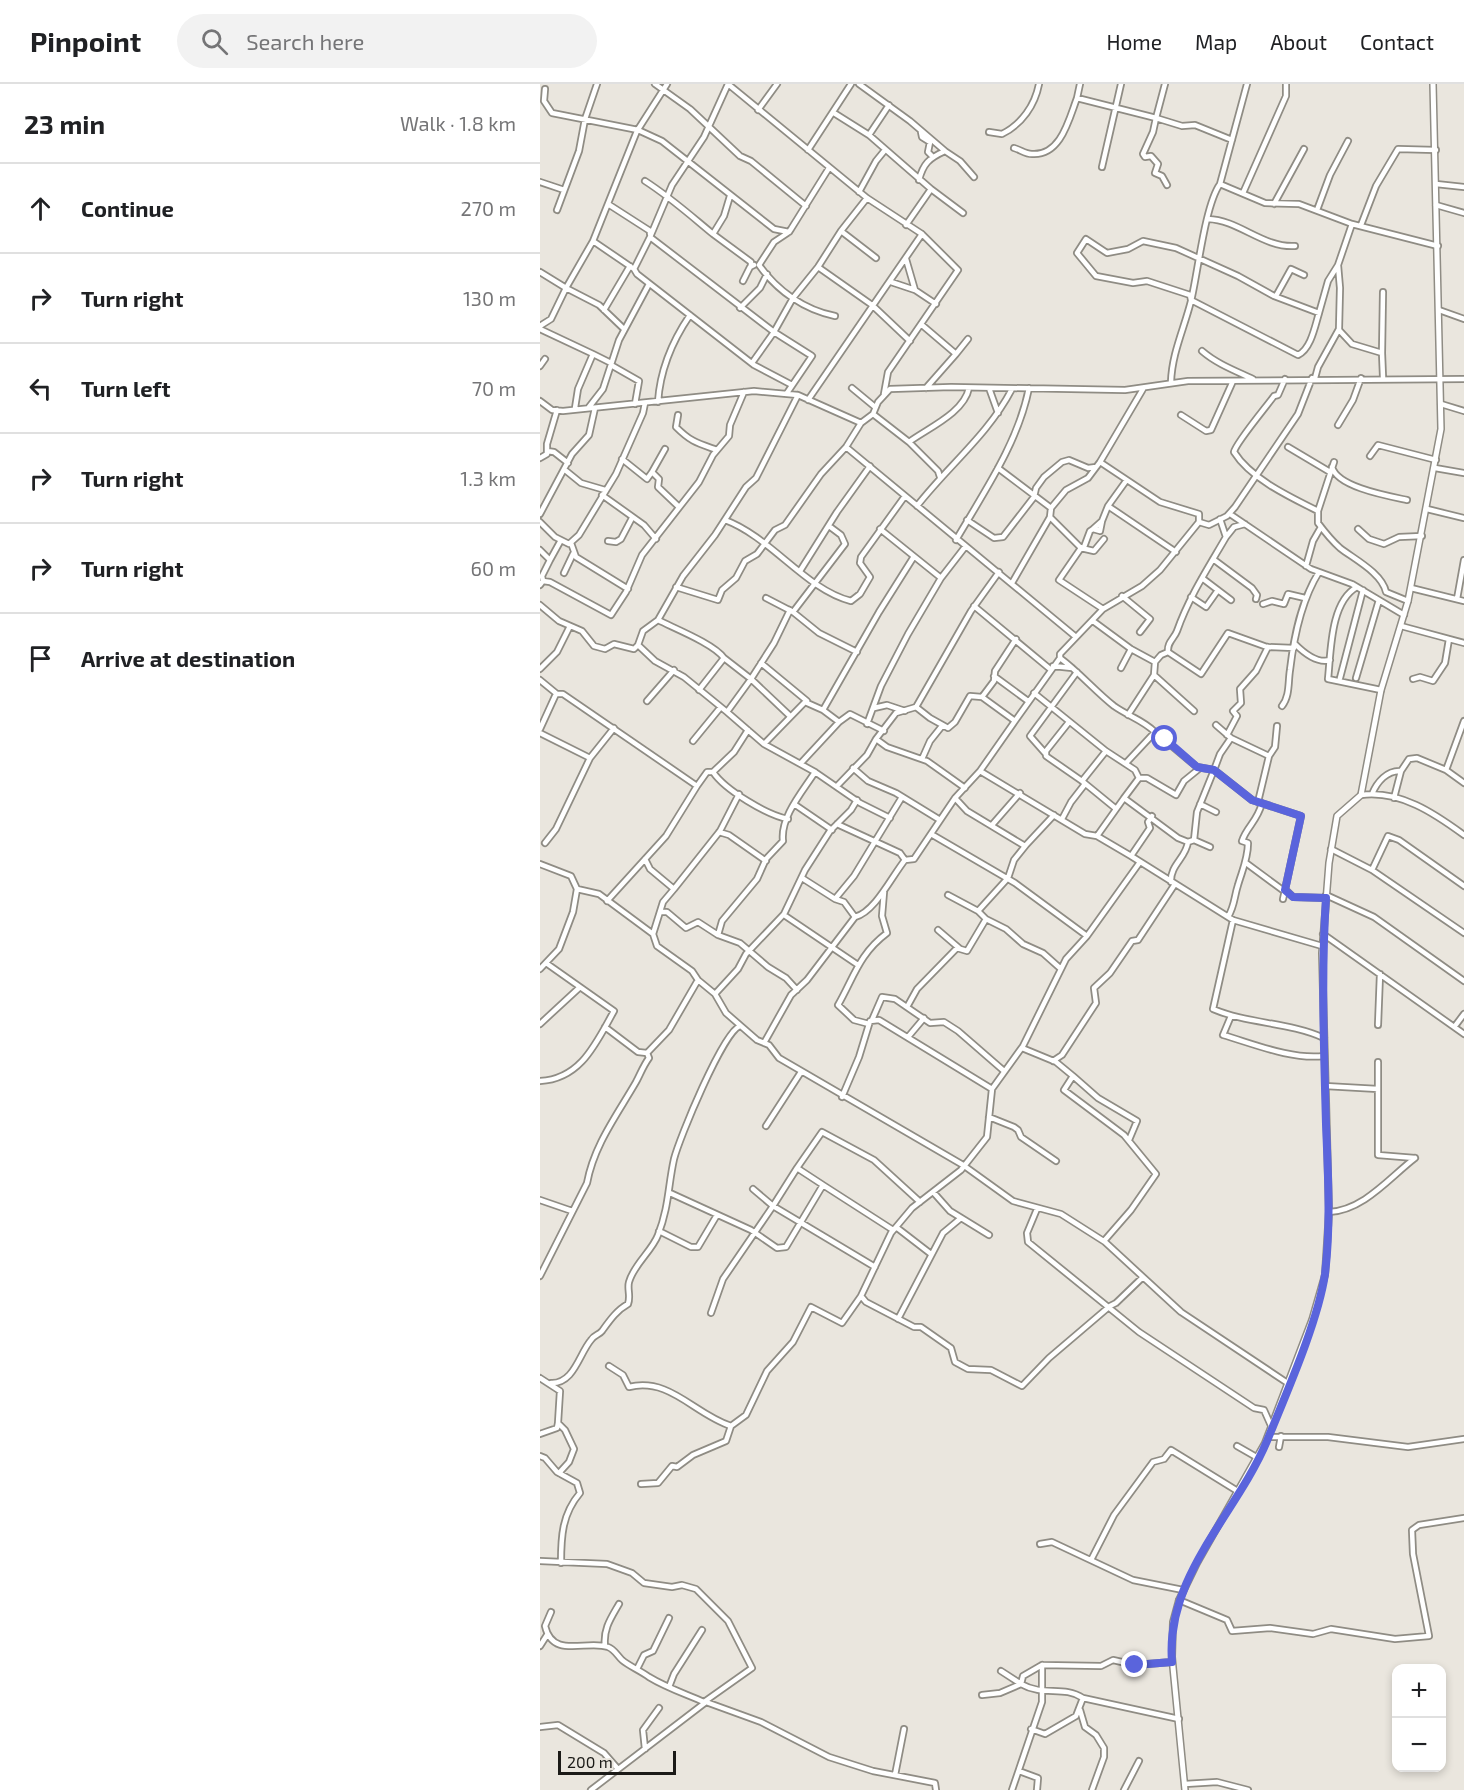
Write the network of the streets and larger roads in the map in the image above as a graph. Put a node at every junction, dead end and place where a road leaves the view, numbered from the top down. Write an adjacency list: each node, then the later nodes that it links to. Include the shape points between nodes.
1 (597, 84): 24 (street)
2 (655, 84): 17 (street)
3 (667, 84): 17 (street)
4 (728, 84): 21 (street); 25 (street)
5 (777, 84): 21 (street)
6 (841, 84): 15 (street)
7 (859, 84): 19 (street)
8 (1039, 84): 28 (street, via 1034,104 1017,124 1002,134)
9 (1080, 84): 18 (street)
10 (1121, 84): 20 (street)
11 (1166, 84): 23 (street)
12 (1247, 84): 30 (street)
13 (1286, 84): 53 (street, via 1286,96)
14 (1433, 84): 36 (street)
15 (849, 86): 22 (street)
16 (545, 89): 24 (street, via 544,101 552,112)
17 (662, 91): 25 (street, via 690,109); 26 (street)
18 (1077, 98): 20 (street); 32 (street, via 1062,137 1051,149 1036,155)
19 (889, 105): 27 (street); 29 (street)
20 (1115, 108): 23 (street); 40 (street)
21 (758, 110): 34 (street)
22 (834, 113): 29 (street); 34 (street)
23 (1156, 118): 30 (street, via 1182,126 1195,125); 48 (street, via 1143,154 1158,164 1155,173)
24 (585, 119): 26 (street); 51 (street, via 579,151)
25 (708, 127): 39 (street); 60 (street)
26 (638, 130): 39 (street, via 668,144); 57 (street)
27 (921, 132): 37 (street); 38 (street, via 930,142 928,152)
28 (989, 132)
29 (869, 135): 35 (street)
30 (1232, 140): 46 (street)
31 (1348, 141): 62 (street)
32 (1014, 148)
33 (1304, 149): 58 (street)
34 (808, 150): 41 (street)
35 (885, 150): 43 (street); 52 (street)
36 (1436, 150): 47 (street); 68 (street, via 1398,149 1376,186)
37 (945, 151): 38 (street); 42 (street)
38 (932, 156): 43 (street)
39 (689, 162): 54 (street); 55 (street)
40 (1102, 167)
41 (829, 168): 52 (street); 60 (street)
42 (974, 177)
43 (918, 180): 50 (street)
44 (645, 181): 54 (street)
45 (540, 182): 51 (street)
46 (1220, 184): 53 (street); 65 (street)
47 (1436, 184): 49 (street); 59 (street)
48 (1167, 185)
49 (1464, 187)
50 (931, 189): 63 (street); 67 (street)
51 (564, 190): 61 (street)
52 (859, 192): 56 (street)
53 (1243, 193): 58 (street)
54 (668, 195): 71 (street); 73 (street)
55 (730, 196): 70 (street, via 774,229); 71 (street, via 724,216)
56 (867, 198): 67 (street); 69 (street)
57 (608, 204): 73 (street, via 650,231); 74 (street)
58 (1274, 204): 62 (street, via 1291,203)
59 (1436, 205): 64 (street); 76 (street)
60 (806, 206): 70 (street)
61 (557, 210)
62 (1317, 210): 66 (street)
63 (963, 213)
64 (1464, 213)
65 (1208, 219): 75 (street, via 1233,225 1283,247); 79 (street)
66 (1352, 224): 68 (street); 82 (street)
67 (906, 225): 72 (street)
68 (1361, 225): 76 (street)
69 (841, 231): 77 (street); 84 (street)
70 (789, 232): 81 (street, via 774,242)
71 (712, 234): 80 (street)
72 (922, 234): 78 (street); 97 (street, via 958,270)
73 (650, 237): 83 (street); 99 (street)
74 (593, 241): 83 (street); 91 (street)
75 (1295, 246)
76 (1438, 246): 101 (street)
77 (876, 258)
78 (906, 259): 89 (street); 92 (street)
79 (1199, 260): 94 (street); 96 (street); 96 (street, via 1176,248 1143,241 1107,253 1086,239 1077,254 1096,276 1133,283 1147,281 1190,296)
80 (751, 265): 81 (street); 88 (street)
81 (759, 265): 86 (street)
82 (1338, 265): 102 (street, via 1328,281); 109 (street)
83 (632, 267): 90 (street); 100 (street)
84 (818, 267): 95 (street); 98 (street)
85 (540, 272): 91 (street)
86 (767, 274): 95 (street); 99 (street, via 760,288)
87 (1304, 275): 94 (street, via 1291,269)
88 (743, 281)
89 (891, 282): 92 (street); 98 (street)
90 (649, 284): 103 (street); 108 (street)
91 (566, 288): 100 (street); 107 (street, via 551,319)
92 (915, 290): 97 (street)
93 (1383, 292): 114 (street)
94 (1276, 296): 102 (street)
95 (793, 298): 104 (street, via 818,312); 110 (street)
96 (1191, 300): 102 (street, via 1298,355 1305,350); 129 (street, via 1175,351)
97 (936, 304): 106 (street)
98 (872, 305): 112 (street); 143 (street)
99 (740, 308): 110 (street)
100 (604, 310): 108 (street)
101 (1439, 310): 105 (street); 126 (street)
102 (1319, 313)
103 (690, 315): 118 (street); 145 (street, via 671,347)
104 (835, 316)
105 (1464, 319)
106 (921, 324): 112 (street); 116 (street)
107 (540, 328): 115 (street)
108 (624, 329): 119 (street)
109 (1339, 330): 114 (street, via 1352,344); 122 (street)
110 (774, 332): 118 (street); 130 (street, via 812,356)
111 (968, 339): 116 (street)
112 (910, 340): 140 (street, via 888,372)
113 (1202, 351): 128 (street)
114 (1382, 353): 121 (street)
115 (593, 354): 119 (street); 150 (street)
116 (956, 354): 133 (street)
117 (545, 359): 120 (street)
118 (752, 363): 130 (street)
119 (611, 364): 141 (street); 147 (street, via 639,381)
120 (540, 366)
121 (1383, 377): 123 (street); 126 (street)
122 (1314, 378): 123 (street); 125 (street); 181 (street, via 1298,414)
123 (1360, 378): 160 (street)
124 (1464, 379): 126 (street)
125 (1286, 380): 128 (street); 181 (street, via 1234,448 1239,462)
126 (1441, 380): 148 (street)
127 (1233, 381): 128 (street); 129 (street); 158 (street, via 1211,430 1206,431)
128 (1256, 381)
129 (1171, 382): 137 (street)
130 (792, 386): 139 (street)
131 (969, 387): 133 (street); 134 (street); 161 (street, via 967,397 955,410)
132 (852, 388): 149 (street)
133 (926, 388): 140 (street, via 895,388)
134 (989, 388): 135 (street); 155 (street)
135 (1012, 388): 136 (street); 155 (street)
136 (1029, 388): 137 (street); 176 (street)
137 (1143, 389): 171 (street)
138 (744, 392): 139 (street); 145 (street); 165 (street, via 729,436)
139 (787, 393): 142 (street)
140 (884, 394): 149 (street)
141 (600, 395): 151 (street); 152 (street)
142 (798, 395): 143 (street); 200 (street, via 756,478)
143 (808, 400): 159 (street)
144 (540, 401): 153 (street)
145 (658, 402): 146 (street)
146 (645, 403): 147 (street); 169 (street)
147 (635, 404): 152 (street)
148 (1441, 404): 154 (street); 170 (street)
149 (875, 407): 156 (street)
150 (574, 408): 151 (street); 153 (street)
151 (587, 408): 152 (street)
152 (598, 408): 172 (street, via 589,435)
153 (556, 410): 166 (street)
154 (1464, 411)
155 (999, 413): 182 (street)
156 (873, 414): 159 (street); 161 (street)
157 (678, 415): 165 (street, via 676,427 683,435 701,447)
158 (1181, 415)
159 (861, 423): 162 (street)
160 (1338, 425)
161 (909, 442): 182 (street)
162 (846, 447): 173 (street); 217 (street, via 821,474 785,525)
163 (1288, 447): 175 (street)
164 (665, 449): 179 (street)
165 (717, 450): 189 (street)
166 (547, 451): 168 (street); 172 (street)
167 (1370, 456): 170 (street, via 1378,445)
168 (540, 458)
169 (622, 459): 179 (street, via 647,479); 184 (street)
170 (1436, 460): 177 (street)
171 (1100, 462): 174 (street); 183 (street)
172 (568, 463): 178 (street)
173 (870, 466): 185 (street); 205 (street)
174 (1096, 467): 186 (street, via 1062,462 1038,484); 191 (street, via 1088,477 1066,490)
175 (1332, 467): 187 (street, via 1343,481); 193 (street)
176 (998, 468): 186 (street); 201 (street)
177 (1435, 468): 180 (street); 192 (street)
178 (565, 470): 184 (street); 194 (street)
179 (652, 472): 189 (street, via 659,479 658,487)
180 (1464, 473)
181 (1257, 476): 193 (street); 195 (street)
182 (940, 477): 188 (street)
183 (1126, 481): 190 (street); 203 (street, via 1160,502 1199,514)
184 (603, 493): 197 (street); 216 (street)
185 (905, 496): 188 (street); 207 (street)
186 (1034, 497): 191 (street); 201 (street, via 999,539)
187 (1407, 500)
188 (917, 506): 214 (street)
189 (679, 507): 211 (street)
190 (1108, 507): 219 (street); 221 (street)
191 (1051, 508): 196 (street)
192 (1427, 509): 198 (street); 209 (street)
193 (1318, 511): 206 (street, via 1317,520)
194 (540, 514)
195 (1230, 514): 199 (street); 204 (street)
196 (1050, 517): 219 (street); 236 (street)
197 (632, 518): 211 (street); 215 (street, via 621,539)
198 (1464, 518)
199 (1220, 519): 203 (street, via 1209,525); 210 (street)
200 (725, 520): 217 (street); 237 (street)
201 (967, 520): 214 (street)
202 (540, 522): 213 (street)
203 (1199, 522): 221 (street)
204 (1246, 524): 210 (street, via 1234,527); 227 (street)
205 (829, 526): 228 (street); 234 (street, via 845,544)
206 (1322, 527): 227 (street); 251 (street, via 1339,547 1380,579 1386,592)
207 (880, 529): 223 (street); 234 (street, via 861,557 860,563 870,577 857,597 851,601 831,595)
208 (1358, 529): 209 (street, via 1369,539 1384,544 1398,537)
209 (1422, 536): 239 (street)
210 (1226, 537): 224 (street)
211 (656, 538): 240 (street, via 642,555)
212 (1104, 539): 219 (street, via 1094,551)
213 (561, 540): 216 (street); 225 (street)
214 (956, 540): 218 (street)
215 (608, 541)
216 (571, 543): 222 (street)
217 (764, 543): 228 (street); 237 (street, via 757,554 745,561 718,600)
218 (965, 547): 229 (street); 232 (street)
219 (1081, 548): 256 (street, via 1059,580)
220 (540, 550): 225 (street)
221 (1176, 552): 243 (street, via 1142,586)
222 (573, 554): 231 (street); 240 (street)
223 (913, 558): 232 (street); 272 (street)
224 (1213, 559): 233 (street); 247 (street, via 1252,588)
225 (550, 560): 235 (street)
226 (1464, 560): 248 (street)
227 (1306, 566): 230 (street)
228 (800, 571): 234 (street)
229 (999, 572): 236 (street); 255 (street)
230 (1319, 572): 238 (street); 246 (street)
231 (564, 573)
232 (941, 578): 302 (street, via 893,661)
233 (1202, 578): 241 (street); 244 (street)
234 (816, 582): 257 (street)
235 (542, 583): 240 (street, via 550,582 611,615)
236 (1012, 583): 264 (street)
237 (676, 587): 259 (street)
238 (1357, 587): 242 (street); 276 (street, via 1339,608)
239 (1411, 588): 248 (street); 251 (street)
240 (628, 589)
241 (1218, 590): 244 (street, via 1206,607); 249 (street)
242 (1363, 590): 250 (street); 287 (street)
243 (1122, 596): 256 (street); 263 (street, via 1150,619)
244 (1191, 597): 273 (street)
245 (766, 598): 257 (street)
246 (1305, 598): 253 (street, via 1288,594 1284,604 1272,600); 269 (street)
247 (1256, 599)
248 (1456, 599): 252 (street)
249 (1231, 600)
250 (1379, 600): 258 (street); 288 (street)
251 (1408, 601): 258 (street)
252 (1464, 601)
253 (1263, 604)
254 (540, 606): 261 (street)
255 (974, 606): 265 (street); 303 (street)
256 (1103, 609): 260 (street)
257 (791, 611): 272 (street, via 819,633); 278 (street)
258 (1404, 615): 262 (street)
259 (658, 620): 268 (street, via 643,631); 274 (street, via 717,648)
260 (1093, 621): 264 (street); 271 (street)
261 (570, 626): 268 (street, via 582,631 594,646 605,648 614,644 634,649); 282 (street, via 557,652)
262 (1401, 626): 266 (street); 293 (street)
263 (1140, 632)
264 (1076, 637): 275 (street)
265 (1016, 639): 279 (street); 286 (street)
266 (1449, 639): 267 (street); 290 (street, via 1445,663 1433,681)
267 (1464, 643)
268 (638, 645): 283 (street, via 655,661)
269 (1294, 646): 270 (street); 276 (street, via 1322,662); 300 (street, via 1289,688)
270 (1268, 647): 273 (street, via 1228,633 1201,674); 324 (street, via 1256,671 1240,689 1241,703 1234,708 1237,716)
271 (1131, 649): 277 (street); 281 (street)
272 (857, 652): 305 (street)
273 (1168, 652): 277 (street)
274 (724, 658): 289 (street); 292 (street)
275 (1060, 658): 279 (street); 280 (street)
276 (1330, 660): 293 (street, via 1328,679)
277 (1155, 662): 285 (street)
278 (762, 663): 289 (street); 298 (street)
279 (1052, 668): 280 (street); 294 (street)
280 (1072, 668): 284 (street)
281 (1120, 668)
282 (540, 669)
283 (674, 670): 292 (street); 297 (street)
284 (1077, 672): 304 (street); 310 (street)
285 (1154, 675): 307 (street); 310 (street)
286 (994, 676): 296 (street); 299 (street)
287 (1340, 678)
288 (1356, 678)
289 (751, 679): 308 (street); 309 (street)
290 (1413, 679)
291 (540, 680): 295 (street)
292 (699, 690): 301 (street)
293 (1382, 690): 352 (street)
294 (1034, 693): 299 (street); 304 (street)
295 (557, 694): 319 (street, via 568,696); 321 (street)
296 (982, 697): 311 (street); 317 (street, via 970,696 955,722 948,728)
297 (647, 701)
298 (807, 701): 305 (street); 309 (street)
299 (1028, 701): 311 (street)
300 (1282, 706)
301 (720, 708): 308 (street); 326 (street)
302 (873, 708): 306 (street, via 887,705); 314 (street)
303 (916, 708): 306 (street); 317 (street)
304 (1051, 708): 313 (street); 329 (street, via 1030,736)
305 (823, 710): 312 (street)
306 (905, 711): 322 (street, via 895,715)
307 (1194, 711)
308 (727, 712): 320 (street)
309 (790, 716): 327 (street)
310 (1128, 716): 323 (street)
311 (1015, 721): 339 (street)
312 (839, 722): 314 (street, via 848,714); 333 (street)
313 (1069, 722): 328 (street); 329 (street)
314 (867, 724): 322 (street)
315 (1464, 724): 338 (street)
316 (1216, 725): 324 (street)
317 (942, 726): 332 (street)
318 (1277, 726): 330 (street, via 1275,747)
319 (614, 728): 331 (street); 346 (street)
320 (748, 730): 327 (street); 341 (street, via 734,752)
321 (540, 731): 331 (street)
322 (884, 731): 325 (street)
323 (1155, 732): 334 (street); 336 (street)
324 (1229, 737): 330 (street); 337 (street)
325 (876, 739): 332 (street); 335 (street)
326 (693, 741)
327 (764, 744): 333 (street)
328 (1106, 751): 334 (street); 344 (street)
329 (1045, 753): 344 (street)
330 (1269, 756): 358 (street)
331 (590, 758): 378 (street, via 556,829)
332 (922, 759): 348 (street)
333 (801, 763): 342 (street)
334 (1126, 763): 343 (street)
335 (853, 768): 347 (street); 353 (street, via 868,781)
336 (1200, 768): 337 (street); 343 (street, via 1184,781 1176,795 1147,778)
337 (1214, 770): 358 (street); 360 (street)
338 (1446, 770): 340 (street, via 1417,758 1409,759); 345 (street)
339 (980, 771): 348 (street); 349 (street)
340 (1401, 771): 351 (street, via 1382,778); 356 (street)
341 (713, 772): 346 (street, via 706,772); 350 (street, via 720,782)
342 (815, 772): 347 (street); 359 (street)
343 (1139, 778): 355 (street)
344 (1084, 783): 361 (street); 367 (street)
345 (1464, 783)
346 (696, 786): 383 (street, via 666,836)
347 (837, 786): 357 (street)
348 (965, 788): 354 (street)
349 (1020, 793): 363 (street); 370 (street)
350 (739, 794): 366 (street, via 776,817); 372 (street)
351 (1372, 794): 352 (street); 356 (street)
352 (1361, 795): 381 (street, via 1337,816)
353 (902, 797): 365 (street); 368 (street)
354 (955, 798): 368 (street); 370 (street)
355 (1124, 798): 361 (street); 364 (street)
356 (1394, 798): 374 (street, via 1418,804)
357 (857, 800): 365 (street); 369 (street)
358 (1260, 802): 387 (street, via 1256,820 1245,830 1242,841 1248,843); 396 (street, via 1301,816)
359 (794, 804): 366 (street); 371 (street)
360 (1200, 804): 362 (street); 377 (street)
361 (1115, 808): 375 (street)
362 (1216, 812)
363 (1054, 815): 367 (street); 379 (street)
364 (1152, 816): 377 (street, via 1178,838); 382 (street, via 1150,828)
365 (890, 818): 376 (street)
366 (788, 819): 385 (street, via 783,841)
367 (1062, 819): 375 (street, via 1085,834)
368 (940, 820): 373 (street)
369 (837, 824): 371 (street); 376 (street)
370 (992, 825): 379 (street)
371 (832, 830): 390 (street)
372 (719, 832): 385 (street); 395 (street)
373 (931, 834): 384 (street, via 914,859); 391 (street)
374 (1464, 835)
375 (1097, 836): 382 (street)
376 (875, 841): 384 (street, via 900,853); 401 (street)
377 (1191, 841): 380 (street); 392 (street, via 1172,872)
378 (545, 843)
379 (1025, 846): 391 (street)
380 (1210, 847)
381 (1331, 849): 389 (street); 399 (street)
382 (1131, 856): 386 (street)
383 (645, 859): 395 (street, via 650,869); 402 (street)
384 (905, 860): 397 (street)
385 (766, 861): 413 (street, via 757,879 722,921)
386 (1140, 862): 392 (street); 414 (street)
387 (1246, 863): 396 (street, via 1278,889); 408 (street)
388 (540, 864): 394 (street, via 571,876)
389 (1372, 870): 393 (street, via 1388,836); 410 (street)
390 (802, 878): 401 (street); 405 (street)
391 (1007, 879): 403 (street); 414 (street)
392 (1173, 883): 408 (street); 446 (street, via 1138,940 1132,941 1110,973 1094,988 1096,1003 1062,1055)
393 (1464, 885)
394 (577, 889): 402 (street, via 599,894); 419 (street, via 559,949)
395 (674, 889): 404 (street, via 663,902)
396 (1285, 890): 399 (street, via 1293,897); 400 (street)
397 (884, 892): 406 (street); 420 (street, via 882,916 887,933 872,944)
398 (948, 895): 403 (street)
399 (1326, 896): 412 (street); 425 (street, via 1374,917)
400 (1283, 899)
401 (835, 900): 406 (street, via 844,902)
402 (607, 901): 411 (street)
403 (978, 911): 407 (street)
404 (661, 912): 411 (street); 413 (street, via 667,912 686,928 698,922)
405 (784, 915): 415 (street); 418 (street)
406 (855, 917): 415 (street)
407 (986, 919): 417 (street, via 967,951); 422 (street, via 1043,953)
408 (1230, 919): 416 (street); 431 (street, via 1213,1009)
409 (938, 930): 417 (street)
410 (1464, 933)
411 (653, 934): 424 (street, via 657,946 692,970)
412 (1323, 934): 416 (street); 423 (street)
413 (718, 935): 418 (street, via 740,943)
414 (1087, 936): 422 (street)
415 (832, 946): 420 (street); 427 (street)
416 (1322, 946): 441 (street)
417 (960, 949): 429 (street, via 917,989)
418 (749, 952): 427 (street); 428 (street)
419 (546, 963): 421 (street); 426 (street)
420 (858, 965): 433 (street, via 838,1005 854,1020)
421 (540, 969)
422 (1061, 969): 443 (street)
423 (1380, 974): 435 (street); 437 (street)
424 (698, 980): 428 (street); 444 (street, via 669,1030)
425 (1464, 981)
426 (579, 988): 434 (street); 438 (street, via 614,1011)
427 (797, 990): 442 (street)
428 (715, 994): 436 (street, via 726,1013)
429 (907, 1007): 432 (street); 433 (street, via 882,997)
430 (1464, 1014): 437 (street)
431 (1231, 1017): 441 (street); 445 (street, via 1223,1035 1285,1051)
432 (924, 1018): 440 (street); 448 (street, via 930,1023 944,1022 958,1031)
433 (870, 1022): 440 (street, via 879,1020); 455 (street)
434 (540, 1024)
435 (1378, 1025)
436 (740, 1026): 442 (street); 464 (street, via 724,1044 685,1124 674,1159)
437 (1455, 1026): 439 (street)
438 (605, 1027): 444 (street, via 638,1052); 451 (street, via 572,1073)
439 (1464, 1034)
440 (908, 1037): 453 (street)
441 (1324, 1038): 445 (street)
442 (764, 1043): 449 (street, via 778,1058)
443 (1022, 1048): 446 (street); 448 (street)
444 (647, 1053): 470 (street, via 649,1058 604,1135 587,1184)
445 (1324, 1056): 452 (street)
446 (1053, 1061): 450 (street)
447 (1378, 1062): 454 (street)
448 (1004, 1071): 453 (street)
449 (801, 1072): 455 (street); 457 (street)
450 (1073, 1076): 458 (street, via 1064,1090); 458 (street, via 1098,1098 1137,1122)
451 (540, 1082)
452 (1325, 1086): 454 (street); 471 (street)
453 (992, 1089): 456 (street)
454 (1378, 1089): 471 (street, via 1378,1155 1415,1158 1369,1197)
455 (842, 1097): 460 (street)
456 (988, 1117): 459 (street, via 1018,1130 1021,1137); 460 (street, via 987,1137)
457 (766, 1126)
458 (1129, 1140): 479 (street, via 1156,1174)
459 (1056, 1161)
460 (963, 1165): 465 (street); 469 (street, via 1013,1201)
461 (798, 1168): 462 (street); 467 (street, via 822,1132 874,1160); 468 (street)
462 (823, 1185): 474 (street); 475 (street)
463 (753, 1189): 468 (street)
464 (670, 1193): 472 (street); 476 (street)
465 (934, 1193): 467 (street); 473 (street)
466 (540, 1200): 470 (street)
467 (920, 1202): 475 (street)
468 (773, 1206): 474 (street); 477 (street)
469 (1037, 1209): 479 (street, via 1060,1214); 485 (street, via 1027,1233 1028,1242)
470 (572, 1211): 482 (street)
471 (1329, 1212): 491 (street, via 1323,1285)
472 (717, 1215): 476 (street, via 698,1247); 477 (street)
473 (961, 1218): 478 (street); 480 (street, via 943,1233)
474 (802, 1223): 477 (street, via 791,1242 782,1248); 481 (street)
475 (894, 1229): 480 (street); 481 (street)
476 (659, 1231): 490 (street, via 631,1278 628,1304 608,1319 603,1330 590,1341 575,1369 557,1383)
477 (755, 1233): 486 (street, via 723,1280)
478 (988, 1235)
479 (1104, 1241): 483 (street)
480 (931, 1254): 487 (street)
481 (875, 1267): 484 (street)
482 (540, 1276)
483 (1143, 1276): 485 (street); 491 (street, via 1181,1311)
484 (861, 1296): 487 (street); 493 (street, via 842,1323 811,1307 793,1342 767,1371 746,1415)
485 (1109, 1306): 487 (street, via 1022,1386 991,1370 968,1369 955,1362 951,1348 921,1327 914,1328); 494 (street, via 1148,1338 1254,1408 1264,1410)
486 (711, 1312)
487 (897, 1319)
488 (609, 1366): 493 (street, via 623,1375 629,1387 642,1383 659,1385)
489 (540, 1378): 490 (street)
490 (551, 1383): 492 (street, via 560,1391)
491 (1289, 1384): 494 (street)
492 (558, 1423): 495 (street, via 557,1428); 503 (street, via 574,1449)
493 (731, 1426): 504 (street, via 722,1445 672,1466 658,1483)
494 (1272, 1428): 497 (street)
495 (540, 1434)
496 (1281, 1436): 497 (street); 498 (street, via 1328,1437 1408,1447); 500 (street)
497 (1268, 1437): 502 (street)
498 (1464, 1439)
499 (1237, 1446): 502 (street)
500 (1279, 1447)
501 (540, 1456): 503 (street)
502 (1258, 1458): 505 (street)
503 (559, 1473): 510 (street, via 577,1483 580,1493 569,1506 561,1536)
504 (640, 1484)
505 (1239, 1492): 508 (street, via 1171,1450 1164,1459 1153,1462 1114,1515); 511 (street)
506 (1464, 1518): 512 (street, via 1419,1525 1412,1530 1429,1636 1395,1639 1331,1629 1313,1634 1270,1628 1232,1630 1227,1620)
507 (1040, 1544): 508 (street, via 1052,1542)
508 (1091, 1560): 511 (street, via 1133,1580)
509 (540, 1561): 510 (street)
510 (561, 1563): 529 (street, via 607,1564 632,1573 644,1583 696,1589 728,1621 752,1668)
511 (1183, 1590): 512 (street)
512 (1179, 1600): 520 (street, via 1171,1630)
513 (619, 1604): 519 (street, via 608,1622)
514 (551, 1612): 517 (street, via 545,1626)
515 (669, 1618): 522 (street, via 653,1651 644,1655)
516 (702, 1630): 525 (street)
517 (547, 1635): 518 (street); 519 (street, via 560,1645)
518 (540, 1646)
519 (605, 1646): 522 (street)
520 (1172, 1662): 521 (street, via 1135,1665 1113,1660 1101,1666); 532 (street)
521 (1042, 1665): 524 (street, via 1023,1676); 526 (street)
522 (637, 1669): 525 (street)
523 (1001, 1671): 524 (street)
524 (1021, 1684): 526 (street); 527 (street, via 1000,1694)
525 (669, 1687): 529 (street)
526 (1043, 1692): 528 (street, via 1073,1692); 535 (street)
527 (982, 1695)
528 (1083, 1698): 531 (street); 532 (street)
529 (704, 1702): 536 (street); 540 (street, via 761,1722 829,1757)
530 (659, 1708): 536 (street, via 643,1730)
531 (1080, 1710): 535 (street, via 1045,1734); 546 (street, via 1085,1727 1104,1748)
532 (1179, 1719): 541 (street)
533 (540, 1727): 538 (street, via 558,1725 604,1753)
534 (904, 1729): 540 (street)
535 (1032, 1729): 539 (street)
536 (645, 1749): 538 (street)
537 (1138, 1761): 547 (street)
538 (618, 1769): 542 (street)
539 (1019, 1771): 544 (street); 545 (street, via 1038,1779)
540 (895, 1775): 543 (street, via 934,1783)
541 (1185, 1787): 548 (street, via 1217,1782)
542 (591, 1790)
543 (936, 1790)
544 (1012, 1790)
545 (1037, 1790)
546 (1092, 1790)
547 (1124, 1790)
548 (1248, 1790)

